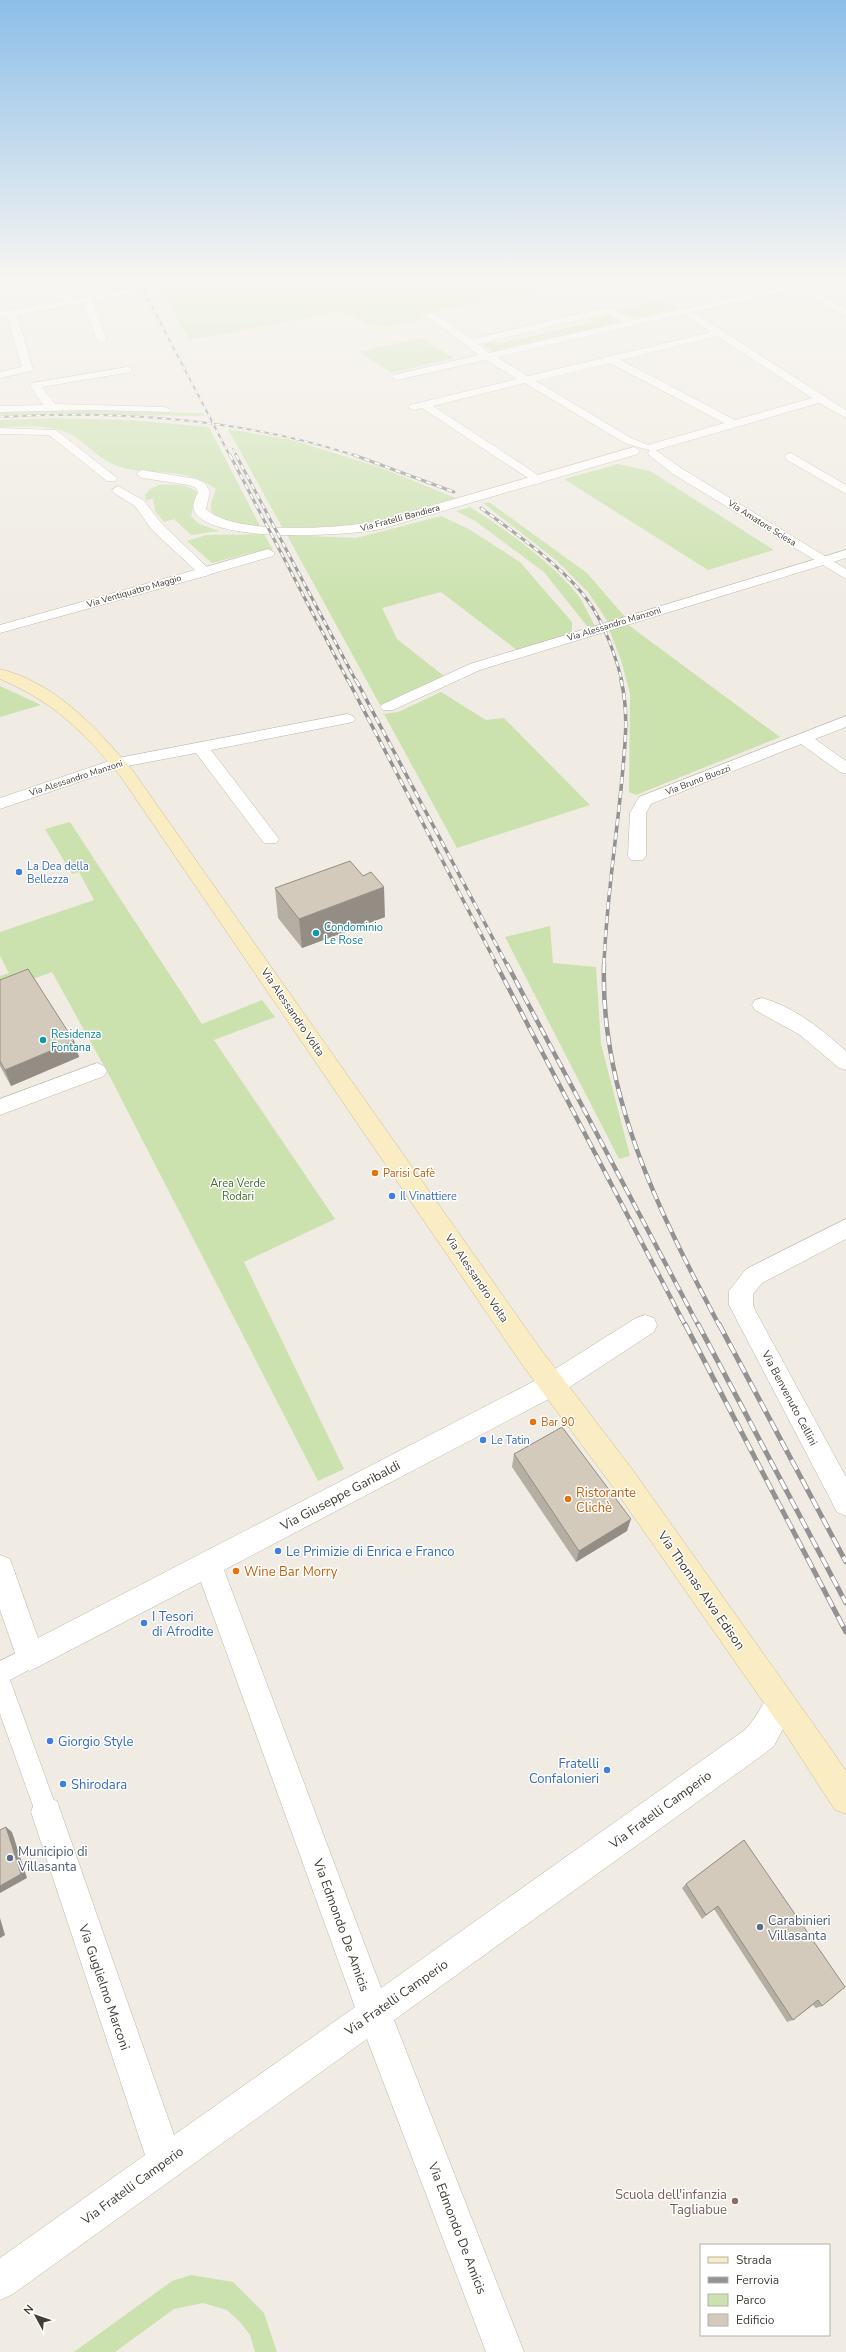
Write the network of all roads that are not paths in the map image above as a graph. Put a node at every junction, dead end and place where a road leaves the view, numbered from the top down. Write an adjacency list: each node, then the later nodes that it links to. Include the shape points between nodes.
1 (36, 388): 7 (street)
2 (496, 388): 16 (street, via 438,402 421,402)
3 (541, 388): 13 (street, Via Amatore Sciesa)
4 (665, 388): 11 (street)
5 (803, 388): 6 (street)
6 (820, 399): 10 (street); 11 (street, Via Fratelli Bandiera)
7 (51, 407): 8 (street); 9 (street)
8 (0, 409)
9 (165, 410)
10 (846, 415)
11 (734, 424): 13 (street, Via Fratelli Bandiera)
12 (0, 431): 15 (street, via 52,432)
13 (641, 449): 16 (street, Via Fratelli Bandiera); 22 (street, Via Amatore Sciesa)
14 (791, 457): 18 (street)
15 (132, 479): 16 (street, Via Fratelli Bandiera, via 170,479 201,486 204,492 200,510 209,519 223,526 342,531 376,526); 17 (street, Via Fratelli Bandiera); 17 (street, via 109,483); 19 (street)
16 (537, 480)
17 (118, 490): 19 (street)
18 (846, 490)
19 (139, 503): 23 (street, via 158,527)
20 (268, 553): 23 (street, Via Ventiquattro Maggio)
21 (846, 554): 22 (street, Via Alessandro Manzoni)
22 (824, 561): 24 (street, Via Amatore Sciesa); 27 (street, Via Alessandro Manzoni, via 475,667)
23 (204, 572): 25 (street, Via Ventiquattro Maggio)
24 (846, 575)
25 (0, 629)
26 (0, 673): 32 (main road, Via Alessandro Volta, via 68,709 85,724)
27 (388, 707)
28 (347, 719): 31 (street, Via Alessandro Manzoni)
29 (846, 721): 30 (street, Via Bruno Buozzi)
30 (804, 739): 33 (street); 36 (street, Via Bruno Buozzi, via 645,801 638,813)
31 (201, 748): 32 (street, Via Alessandro Manzoni); 35 (street)
32 (118, 763): 34 (street, Via Alessandro Manzoni); 43 (main road, Via Alessandro Volta, via 197,873 530,1355)
33 (846, 769)
34 (0, 804)
35 (270, 839)
36 (637, 856)
37 (762, 1005): 38 (street, via 788,1015)
38 (846, 1063)
39 (96, 1071): 40 (street)
40 (0, 1107)
41 (846, 1228): 44 (street, Via Benvenuto Cellini, via 754,1276 741,1291 741,1306)
42 (645, 1325): 43 (street, Via Giuseppe Garibaldi)
43 (553, 1384): 45 (street, Via Giuseppe Garibaldi); 50 (main road, Via Thomas Alva Edison)
44 (846, 1503)
45 (208, 1565): 47 (street, Via Giuseppe Garibaldi); 53 (street, Via Edmondo De Amicis)
46 (0, 1569): 47 (street)
47 (30, 1656): 48 (street)
48 (0, 1673)
49 (0, 1682): 52 (street)
50 (781, 1703): 51 (main road, Via Thomas Alva Edison); 53 (street, Via Fratelli Camperio, via 763,1735)
51 (846, 1799)
52 (46, 1812): 54 (street, Via Guglielmo Marconi)
53 (374, 2013): 54 (street, Via Fratelli Camperio); 56 (street, Via Edmondo De Amicis)
54 (165, 2161): 55 (street, Via Fratelli Camperio)
55 (0, 2281)
56 (505, 2352)

